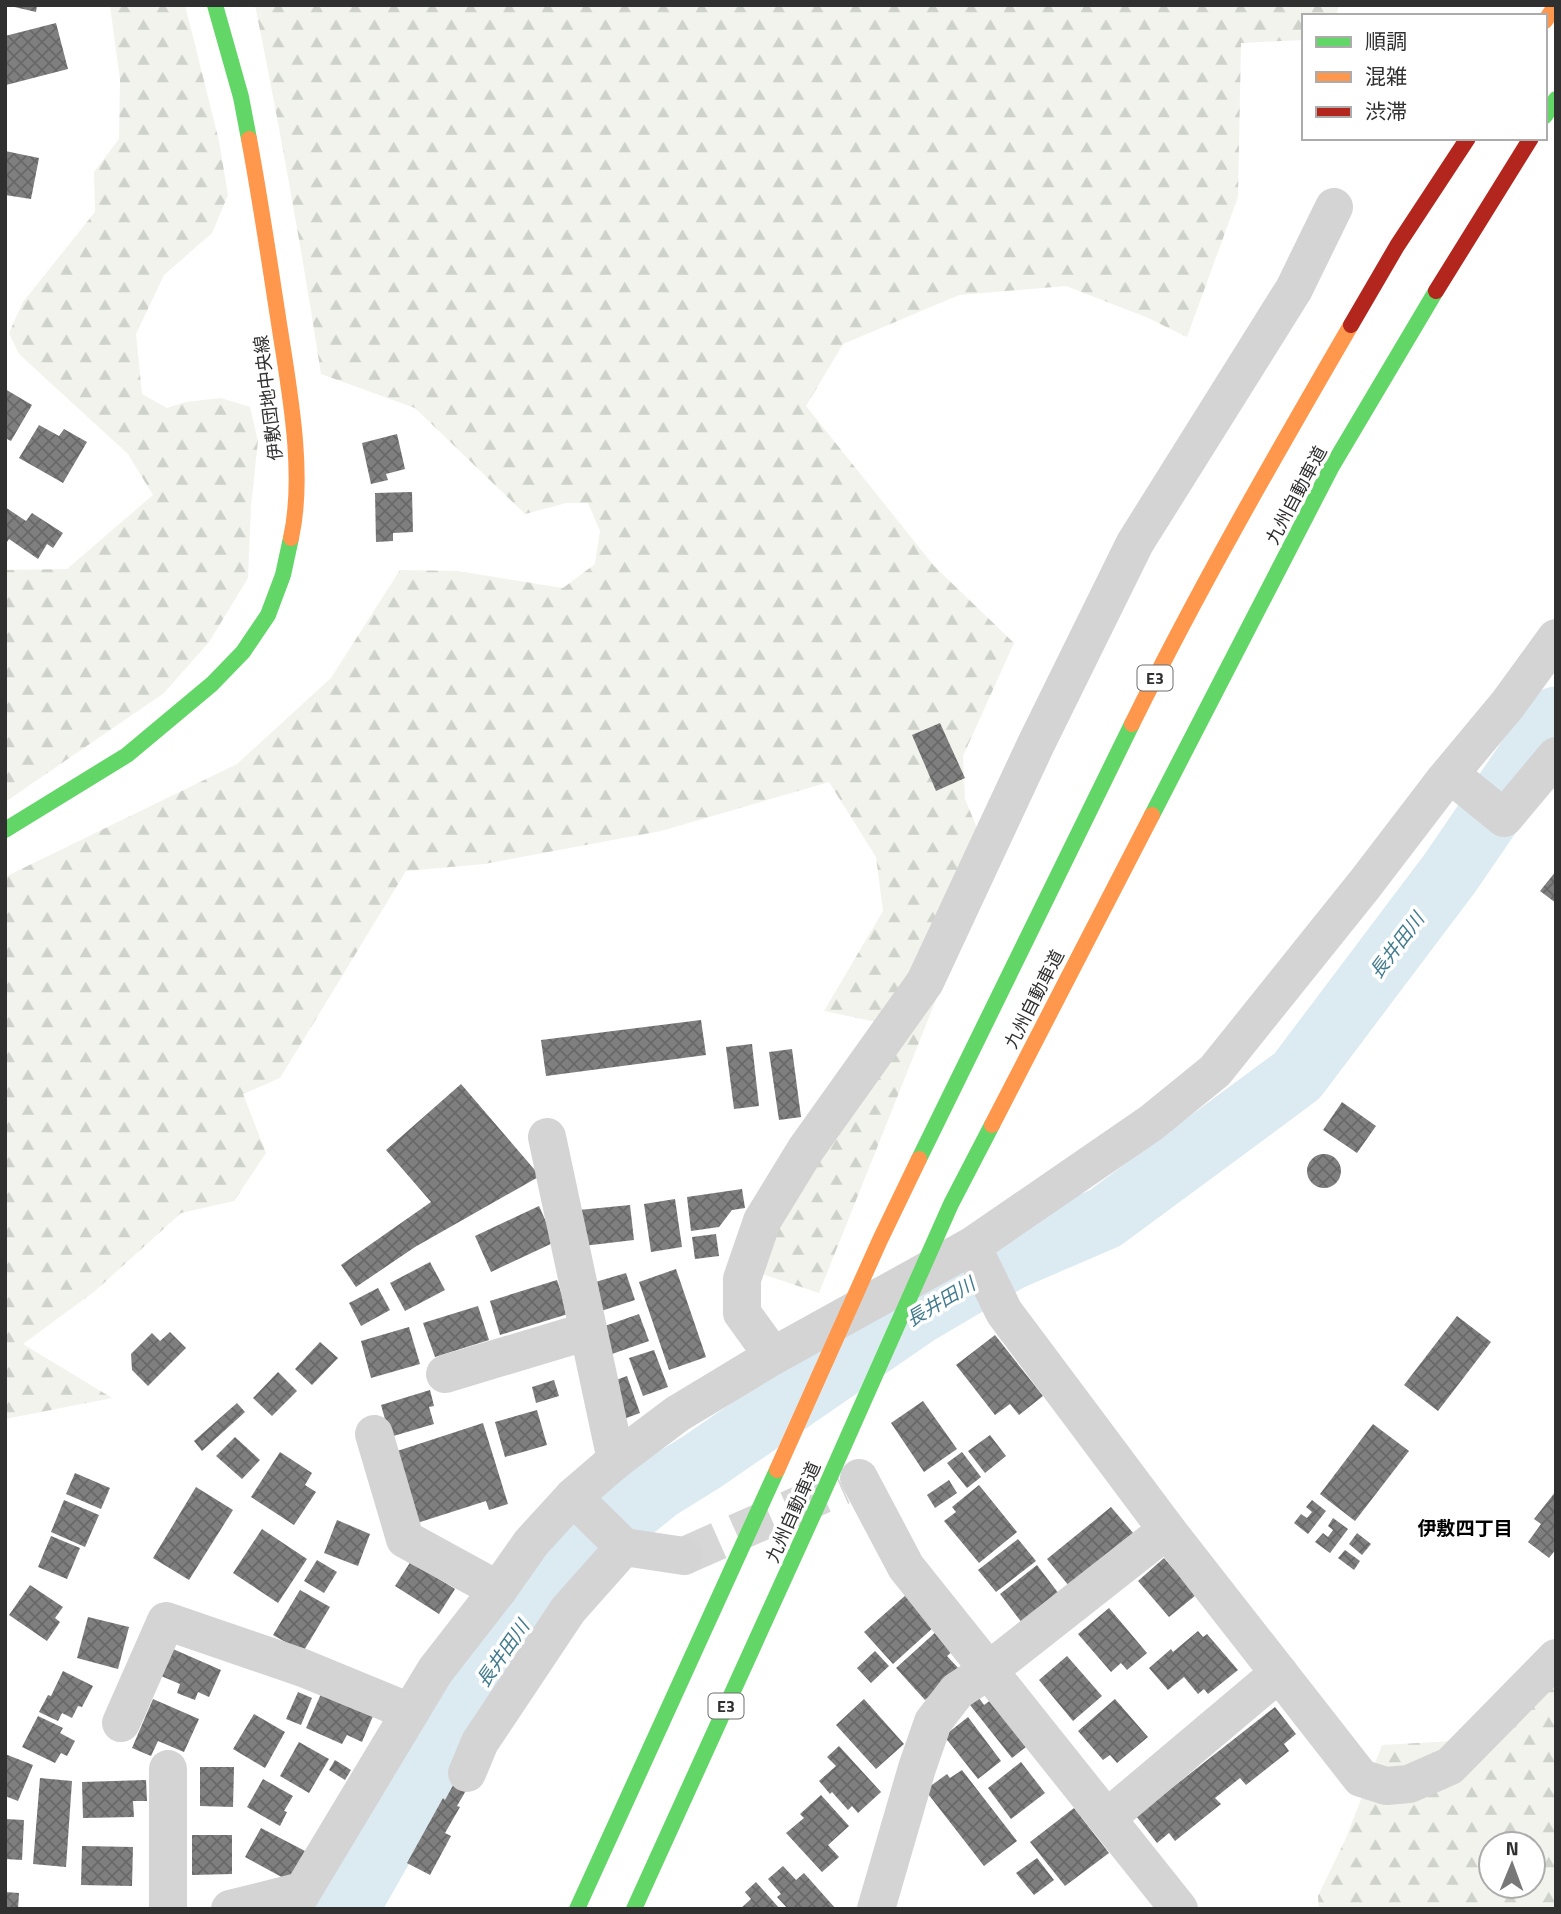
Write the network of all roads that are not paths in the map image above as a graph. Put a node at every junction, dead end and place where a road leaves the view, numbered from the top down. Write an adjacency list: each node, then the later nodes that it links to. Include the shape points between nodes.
1 (215, 5): 8 (main road, 伊敷団地中央線, via 241,97 259,192 290,403 296,455 295,521 283,575 268,615 243,652 212,684 127,755)
2 (1467, 140): 33 (main road, 九州自動車道 / E3, via 1397,246 1285,438 1158,671 880,1240)
3 (1530, 140): 34 (main road, 九州自動車道 / E3, via 1331,468 951,1204)
4 (1334, 207): 12 (street, via 1294,289 1135,543 925,982 806,1149 762,1221 742,1279 743,1312)
5 (1556, 638): 7 (street)
6 (1556, 756): 7 (street, via 1504,818)
7 (1450, 774): 10 (street, via 1215,1070)
8 (5, 830)
9 (547, 1137): 11 (street)
10 (976, 1255): 12 (street); 18 (street, via 1004,1312)
11 (589, 1331): 13 (street); 15 (street)
12 (774, 1356): 15 (street, via 677,1415)
13 (445, 1374)
14 (374, 1434): 21 (street, via 405,1539)
15 (616, 1461): 17 (street)
16 (859, 1478): 23 (street, via 906,1567)
17 (573, 1497): 19 (street); 21 (street, via 531,1543)
18 (1167, 1530): 23 (street); 24 (street)
19 (624, 1547): 20 (street); 28 (street, via 568,1610 480,1742)
20 (684, 1556)
21 (498, 1590): 25 (street, via 435,1671)
22 (1556, 1658): 24 (street, via 1450,1766 1409,1783 1386,1786 1361,1778)
23 (989, 1670): 29 (street); 35 (street, via 957,1691 933,1722)
24 (1279, 1673): 29 (street)
25 (410, 1712): 26 (street, via 303,1668 166,1621); 30 (street)
26 (121, 1723)
27 (168, 1769): 31 (street)
28 (467, 1773)
29 (1107, 1818): 36 (street)
30 (297, 1900): 32 (street)
31 (167, 1909)
32 (230, 1909)
33 (577, 1909)
34 (634, 1909)
35 (876, 1909)
36 (1179, 1909)

